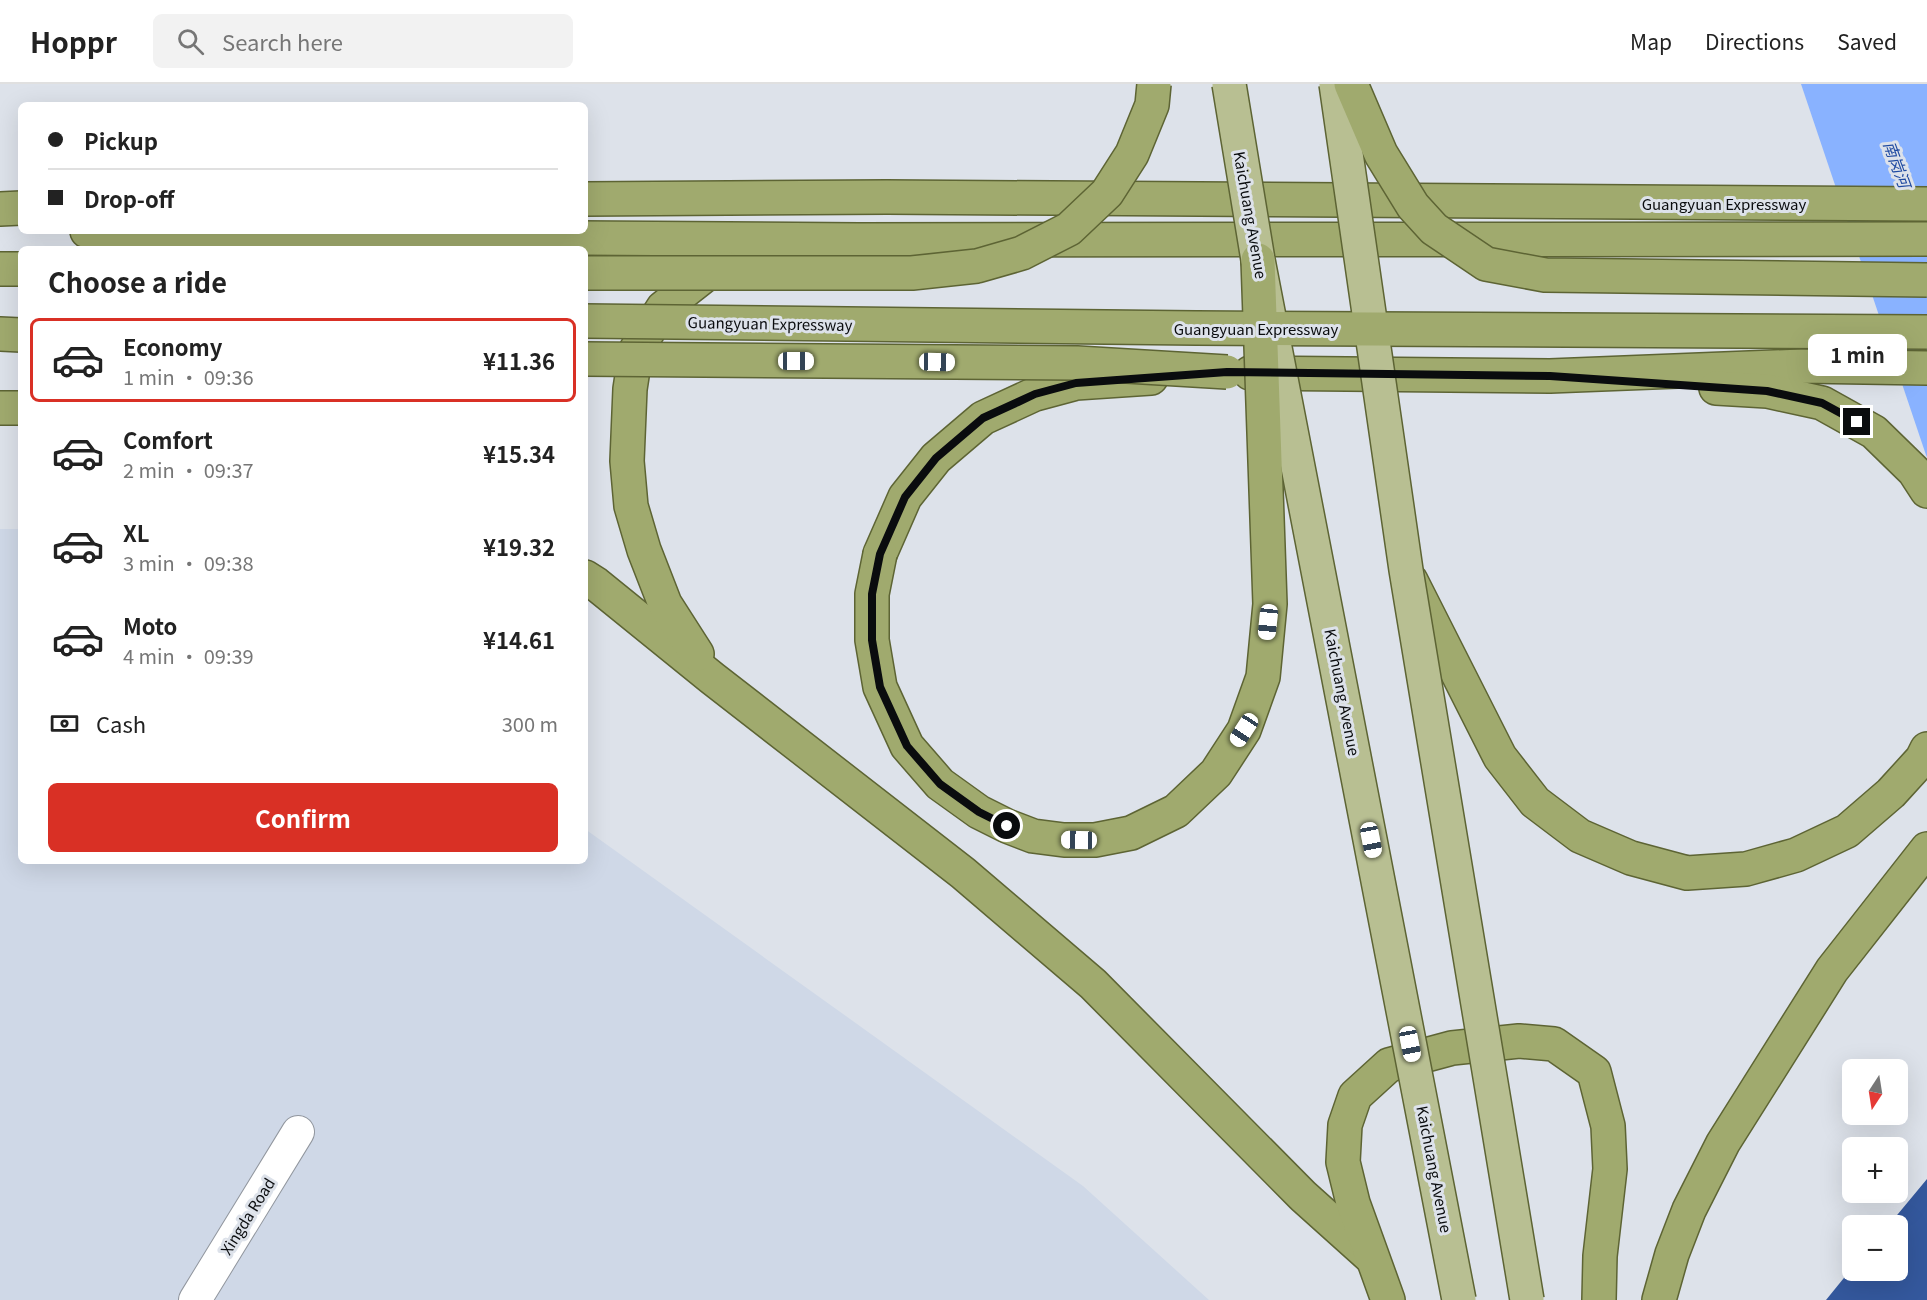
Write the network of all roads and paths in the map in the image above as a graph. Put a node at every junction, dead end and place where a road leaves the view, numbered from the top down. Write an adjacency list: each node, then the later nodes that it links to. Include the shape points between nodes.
1 (1154, 84): 17 (highway, bridge, via 1152,105 1132,154 1107,193 1069,229 1022,253 977,266 912,273)
2 (1229, 84): 14 (main road, Kaichuang Avenue, bridge)
3 (1335, 84): 32 (main road, bridge)
4 (1352, 84): 18 (highway, bridge, via 1381,154 1413,206 1434,230 1486,264 1545,275)
5 (588, 199): 6 (highway, Guangyuan Expressway, via 887,197)
6 (1927, 204)
7 (18, 208): 8 (highway)
8 (0, 209)
9 (0, 229): 10 (highway)
10 (18, 229)
11 (217, 234): 13 (highway)
12 (1927, 239): 13 (highway)
13 (858, 240): 34 (highway, via 739,262 705,275 663,308 636,350 627,461 631,506 665,604)
14 (1258, 260): 27 (highway, bridge, via 1270,604 1263,677 1244,730 1216,773 1176,811 1131,833 1095,840 1033,836 979,812 940,784 907,746 880,687 872,640 872,594 880,554 905,497 936,458 983,418 1035,394 1076,383); 41 (main road, Kaichuang Avenue, bridge)
15 (0, 269): 16 (highway)
16 (18, 269)
17 (588, 273)
18 (1927, 280)
19 (588, 321): 22 (highway, Guangyuan Expressway, bridge)
20 (18, 324): 21 (highway)
21 (0, 325)
22 (1927, 332)
23 (0, 334): 24 (highway)
24 (18, 335)
25 (588, 358): 27 (highway, bridge, via 1077,363)
26 (1927, 368): 28 (highway, via 1802,366)
27 (1227, 372): 28 (highway, bridge)
28 (1550, 376): 31 (highway, via 1767,391 1822,403 1874,432 1914,471)
29 (0, 408): 30 (highway)
30 (18, 408)
31 (1927, 491)
32 (1406, 570): 35 (highway, bridge, via 1500,757 1535,802 1580,836 1631,858 1687,873 1746,869 1796,855 1846,831 1891,792); 42 (main road, bridge)
33 (588, 579): 34 (highway)
34 (712, 678): 38 (highway, via 963,873 1093,984 1303,1196)
35 (1927, 749)
36 (1927, 849): 44 (highway, via 1832,969 1723,1143 1685,1221)
37 (298, 1132): 39 (street, Xingda Road)
38 (1371, 1257): 40 (highway); 43 (highway, via 1343,1162 1345,1125 1355,1096 1389,1065 1452,1048 1518,1041 1554,1044 1594,1072 1608,1126 1610,1169)
39 (195, 1300)
40 (1388, 1300)
41 (1459, 1300)
42 (1527, 1300)
43 (1599, 1300)
44 (1659, 1300)

